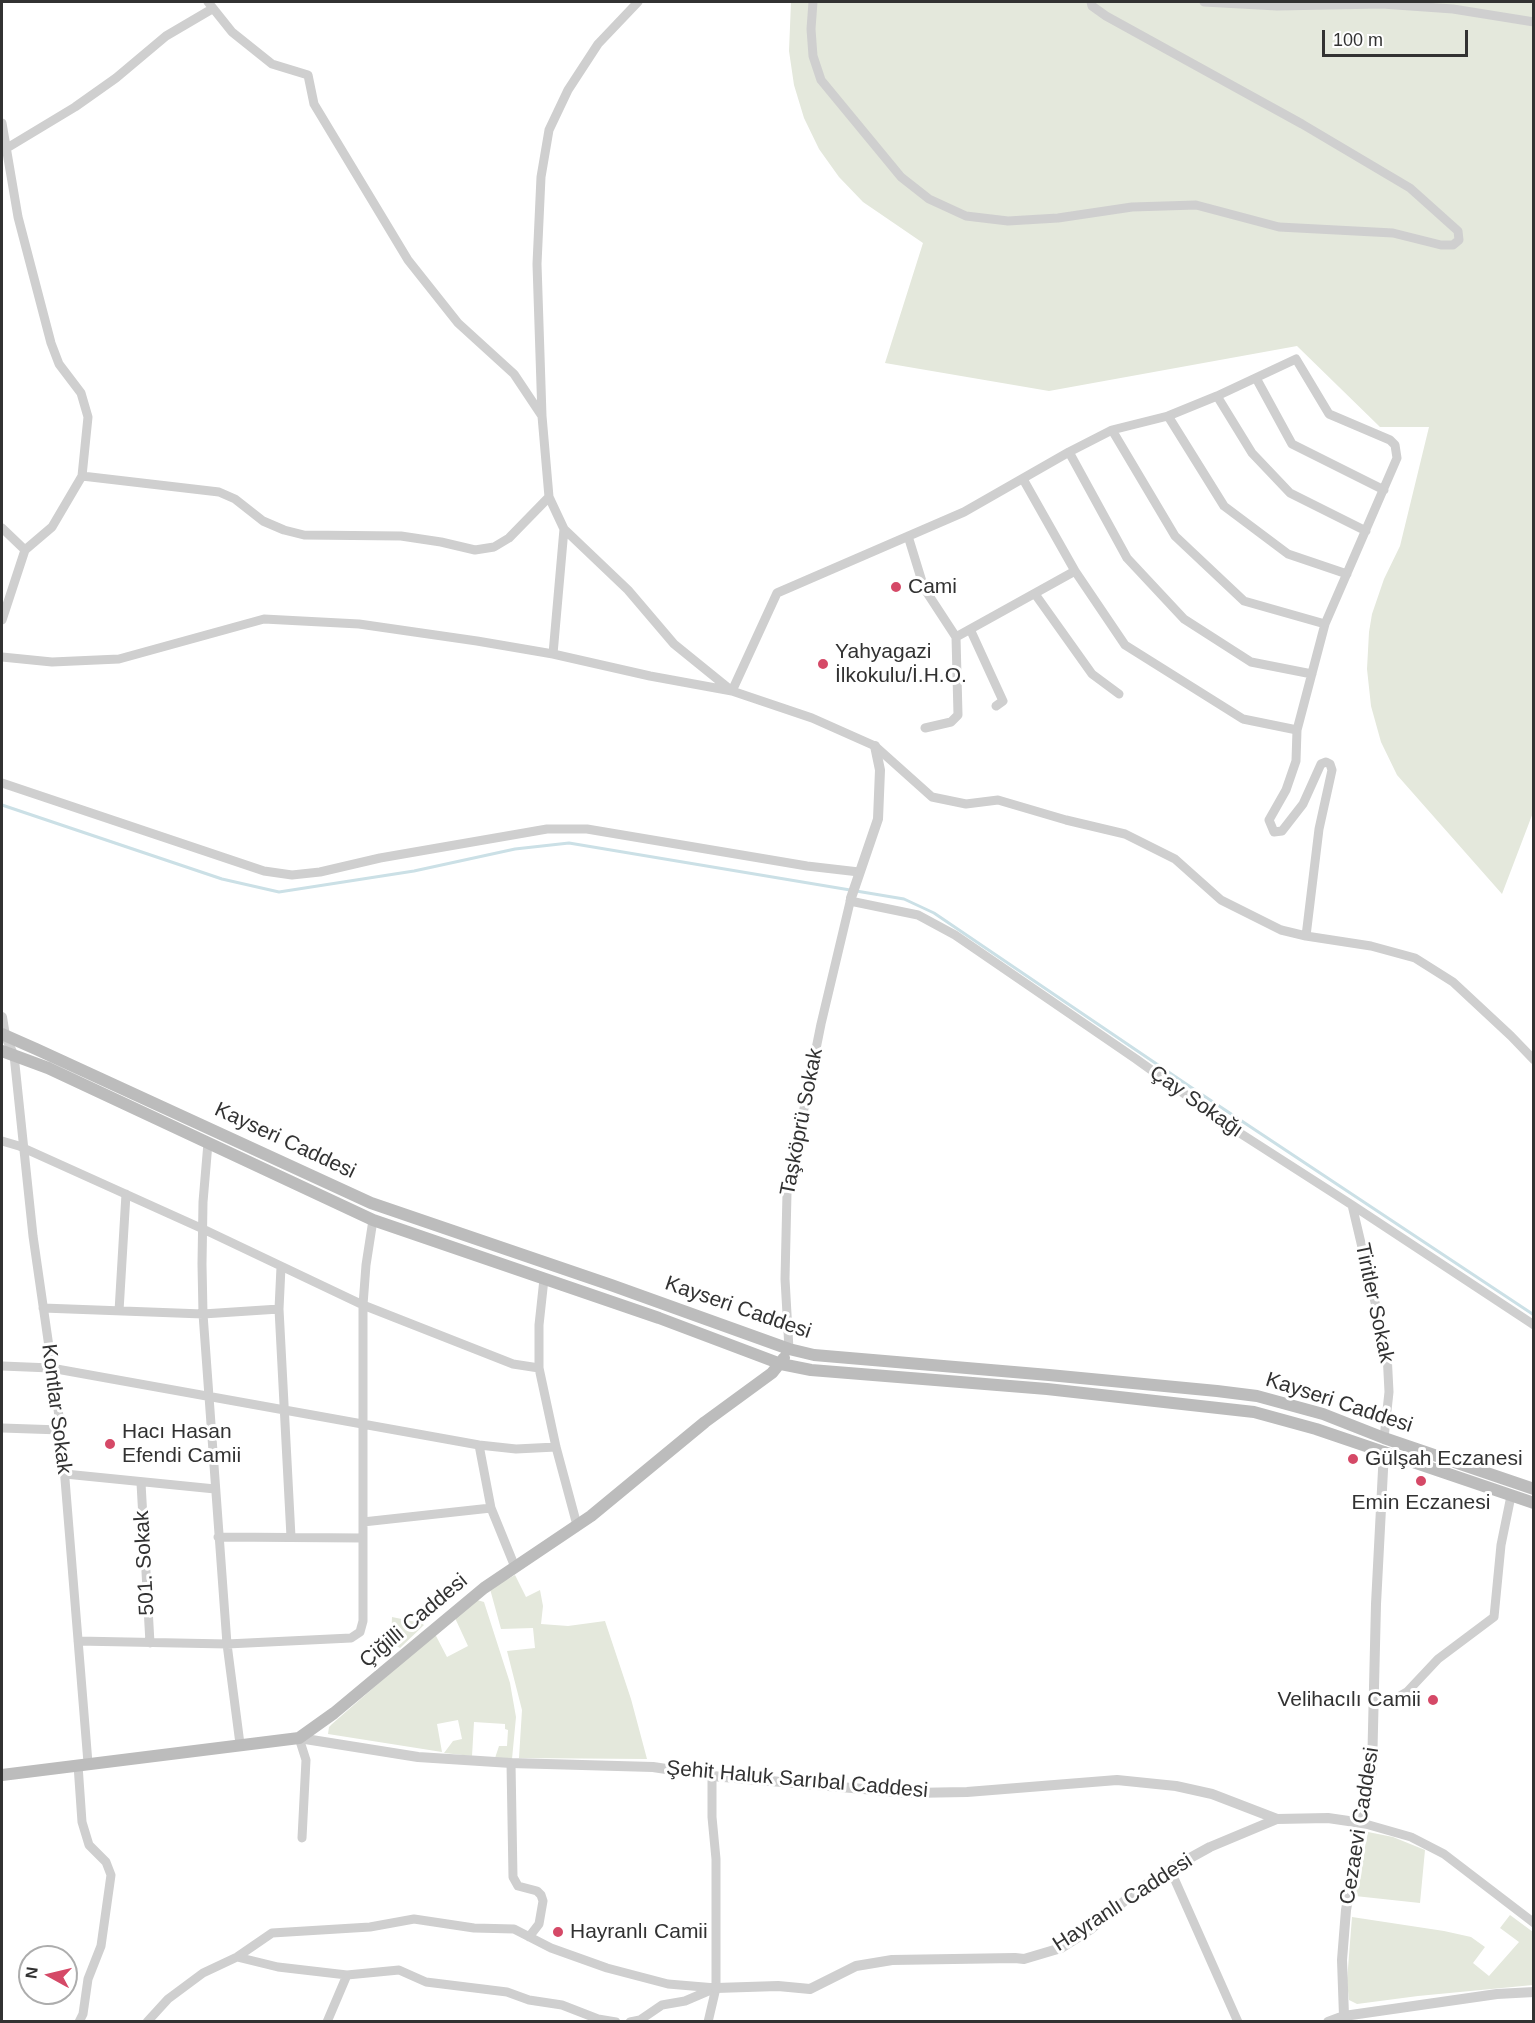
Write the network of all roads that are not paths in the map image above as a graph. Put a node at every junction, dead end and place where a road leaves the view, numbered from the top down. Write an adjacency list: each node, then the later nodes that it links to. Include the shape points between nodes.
1 (638, 2): 11 (street, via 598,44 568,90 549,130 541,177 537,264)
2 (813, 2): 3 (street, via 813,56 822,80 901,177 929,199 966,216 1008,221 1132,207 1196,205 1279,227 1393,233 1447,245 1459,240 1458,231 1410,188 1106,15)
3 (1091, 2)
4 (1204, 2): 6 (street, via 1277,6 1382,4 1453,9)
5 (210, 5): 8 (street, via 75,107); 11 (street, via 232,33 272,64 308,75 314,104 408,260 458,323 514,374)
6 (1533, 22)
7 (2, 123): 8 (street)
8 (7, 148): 15 (street, via 18,217 51,343 59,364 86,404)
9 (1256, 378): 10 (street); 17 (street, via 1292,444); 17 (street, via 1296,359 1329,414 1390,440 1397,458)
10 (1217, 396): 12 (street); 21 (street, via 1252,453 1290,493)
11 (542, 416): 18 (street)
12 (1168, 416): 13 (street); 25 (street, via 1224,506 1288,554)
13 (1112, 430): 14 (street); 28 (street, via 1175,536 1244,601)
14 (1070, 452): 16 (street); 33 (street, via 1127,558 1184,619 1251,662)
15 (82, 476): 18 (street, via 219,492 263,521 304,535 401,536 475,550 494,547 509,538); 23 (street, via 52,527)
16 (1023, 479): 22 (street, via 964,512); 24 (street)
17 (1384, 490): 21 (street)
18 (549, 496): 20 (street)
19 (2, 528): 23 (street)
20 (564, 529): 31 (street); 34 (street, via 628,590 674,644)
21 (1366, 531): 25 (street)
22 (908, 536): 30 (street, via 924,588); 34 (street, via 777,593)
23 (25, 550): 27 (street)
24 (1075, 571): 26 (street); 38 (street, via 1125,645 1243,719)
25 (1347, 573): 28 (street)
26 (1035, 594): 29 (street); 35 (street, via 1092,674)
27 (2, 620)
28 (1324, 624): 33 (street)
29 (970, 629): 30 (street); 36 (street, via 1003,701)
30 (956, 637): 37 (street, via 958,715 951,722)
31 (553, 654): 32 (street, via 359,624 264,619 119,659 52,662); 34 (street)
32 (2, 657)
33 (1312, 674): 38 (street)
34 (732, 692): 39 (street, via 812,718)
35 (1119, 694)
36 (996, 706)
37 (926, 729)
38 (1297, 730): 43 (street, via 1296,761 1286,790 1269,819 1274,832 1282,831 1303,804 1320,764 1326,762 1332,768 1319,829)
39 (875, 746): 41 (street, via 880,770 878,819); 43 (street, via 932,797 966,804 998,800 1125,834 1176,859 1221,900 1281,930)
40 (2, 783): 41 (street, via 264,871 292,875 547,829 587,829)
41 (859, 872): 42 (street)
42 (850, 900): 53 (street, Çay Sokağı, via 918,915 955,935 1232,1128); 64 (street, Taşköprü Sokak, via 787,1193 785,1279)
43 (1306, 936): 48 (street, via 1371,946 1415,958 1453,982)
44 (2, 1017): 45 (street)
45 (4, 1035): 47 (street, Kontlar Sokak); 64 (main road, Kayseri Caddesi, via 371,1203)
46 (2, 1051): 47 (main road, Kayseri Caddesi)
47 (14, 1055): 50 (main road, Kayseri Caddesi); 51 (street, Kontlar Sokak)
48 (1533, 1060)
49 (2, 1141): 51 (street)
50 (208, 1143): 54 (main road, Kayseri Caddesi); 55 (street)
51 (24, 1148): 52 (street); 59 (street, Kontlar Sokak)
52 (126, 1194): 55 (street); 61 (street)
53 (1352, 1205): 63 (street, Çay Sokağı); 74 (street, Tiritler Sokak, via 1387,1353 1389,1392)
54 (373, 1220): 57 (main road, Kayseri Caddesi); 58 (street)
55 (202, 1229): 56 (street); 62 (street)
56 (281, 1267): 58 (street); 60 (street)
57 (544, 1279): 65 (main road, Kayseri Caddesi); 68 (street, via 538,1325)
58 (363, 1305): 68 (street, via 513,1364); 71 (street)
59 (43, 1308): 61 (street); 67 (street, Kontlar Sokak)
60 (279, 1309): 62 (street); 70 (street)
61 (119, 1311): 62 (street)
62 (203, 1314): 69 (street)
63 (1533, 1325)
64 (789, 1349): 65 (main road, Çiğilli Caddesi); 74 (main road, Kayseri Caddesi, via 814,1355 1247,1395 1323,1414)
65 (781, 1364): 77 (main road, Kayseri Caddesi, via 1254,1412); 86 (main road, Çiğilli Caddesi)
66 (2, 1366): 67 (street)
67 (51, 1368): 69 (street); 73 (street, Kontlar Sokak)
68 (539, 1368): 76 (street)
69 (209, 1396): 70 (street); 80 (street)
70 (283, 1410): 71 (street); 88 (street)
71 (362, 1424): 75 (street); 85 (street)
72 (2, 1428): 73 (street)
73 (61, 1430): 78 (street, Kontlar Sokak)
74 (1384, 1438): 81 (main road, Kayseri Caddesi)
75 (479, 1445): 76 (street, via 516,1449); 84 (street)
76 (556, 1447): 86 (street)
77 (1384, 1451): 82 (main road, Kayseri Caddesi); 94 (street, Cezaevi Caddesi)
78 (65, 1474): 79 (street); 91 (street, Kontlar Sokak)
79 (141, 1483): 80 (street); 92 (street, 501. Sokak)
80 (215, 1489): 87 (street)
81 (1533, 1489)
82 (1511, 1496): 83 (main road, Kayseri Caddesi); 94 (street, via 1501,1545 1494,1617 1438,1659 1407,1692 1395,1699)
83 (1533, 1503)
84 (491, 1508): 85 (street); 90 (street)
85 (363, 1522): 89 (street)
86 (577, 1526): 90 (main road, Çiğilli Caddesi)
87 (218, 1537): 88 (street); 93 (street)
88 (291, 1537): 89 (street)
89 (363, 1538): 93 (street, via 363,1621 357,1635)
90 (514, 1567): 95 (main road, Çiğilli Caddesi, via 460,1606 326,1720)
91 (78, 1641): 92 (street); 98 (street, Kontlar Sokak)
92 (150, 1643): 93 (street)
93 (227, 1644): 96 (street)
94 (1374, 1702): 102 (street, Cezaevi Caddesi, via 1372,1770)
95 (299, 1738): 96 (main road, Çiğilli Caddesi); 97 (street, Şehit Haluk Sarıbal Caddesi, via 418,1757); 103 (street, via 306,1760)
96 (240, 1744): 98 (main road, Çiğilli Caddesi)
97 (512, 1763): 100 (street, Şehit Haluk Sarıbal Caddesi, via 653,1767); 106 (street, via 513,1877 518,1886 537,1891 543,1901 542,1916)
98 (83, 1764): 99 (main road, Çiğilli Caddesi); 112 (street, Kontlar Sokak, via 82,1822 88,1845 106,1862 111,1875 101,1946 88,1979)
99 (2, 1775)
100 (712, 1776): 101 (street, Şehit Haluk Sarıbal Caddesi, via 910,1793 1117,1780 1212,1794); 109 (street)
101 (1277, 1819): 102 (street, Şehit Haluk Sarıbal Caddesi, via 1328,1818); 104 (street, Hayranlı Caddesi)
102 (1362, 1823): 105 (street, via 1411,1837 1444,1854); 111 (street, Cezaevi Caddesi, via 1346,1910 1342,1960)
103 (302, 1838)
104 (1170, 1869): 109 (street, Hayranlı Caddesi, via 1061,1948 1024,1959 892,1960 856,1966 810,1989); 118 (street)
105 (1533, 1923)
106 (529, 1937): 107 (street, Hayranlı Caddesi, via 514,1929 414,1919 370,1927 272,1933); 109 (street, Hayranlı Caddesi, via 606,1968 668,1984)
107 (237, 1957): 108 (street, via 278,1967); 113 (street, Hayranlı Caddesi, via 203,1972 168,1999)
108 (347, 1975): 114 (street); 115 (street, via 399,1970 426,1982 507,1992)
109 (716, 1988): 116 (street, via 685,2001 662,2005); 117 (street)
110 (1533, 1992): 111 (street, via 1497,1994)
111 (1344, 2019): 119 (street)
112 (79, 2022)
113 (147, 2022)
114 (327, 2022)
115 (615, 2022)
116 (630, 2022)
117 (708, 2022)
118 (1238, 2022)
119 (1328, 2022)

